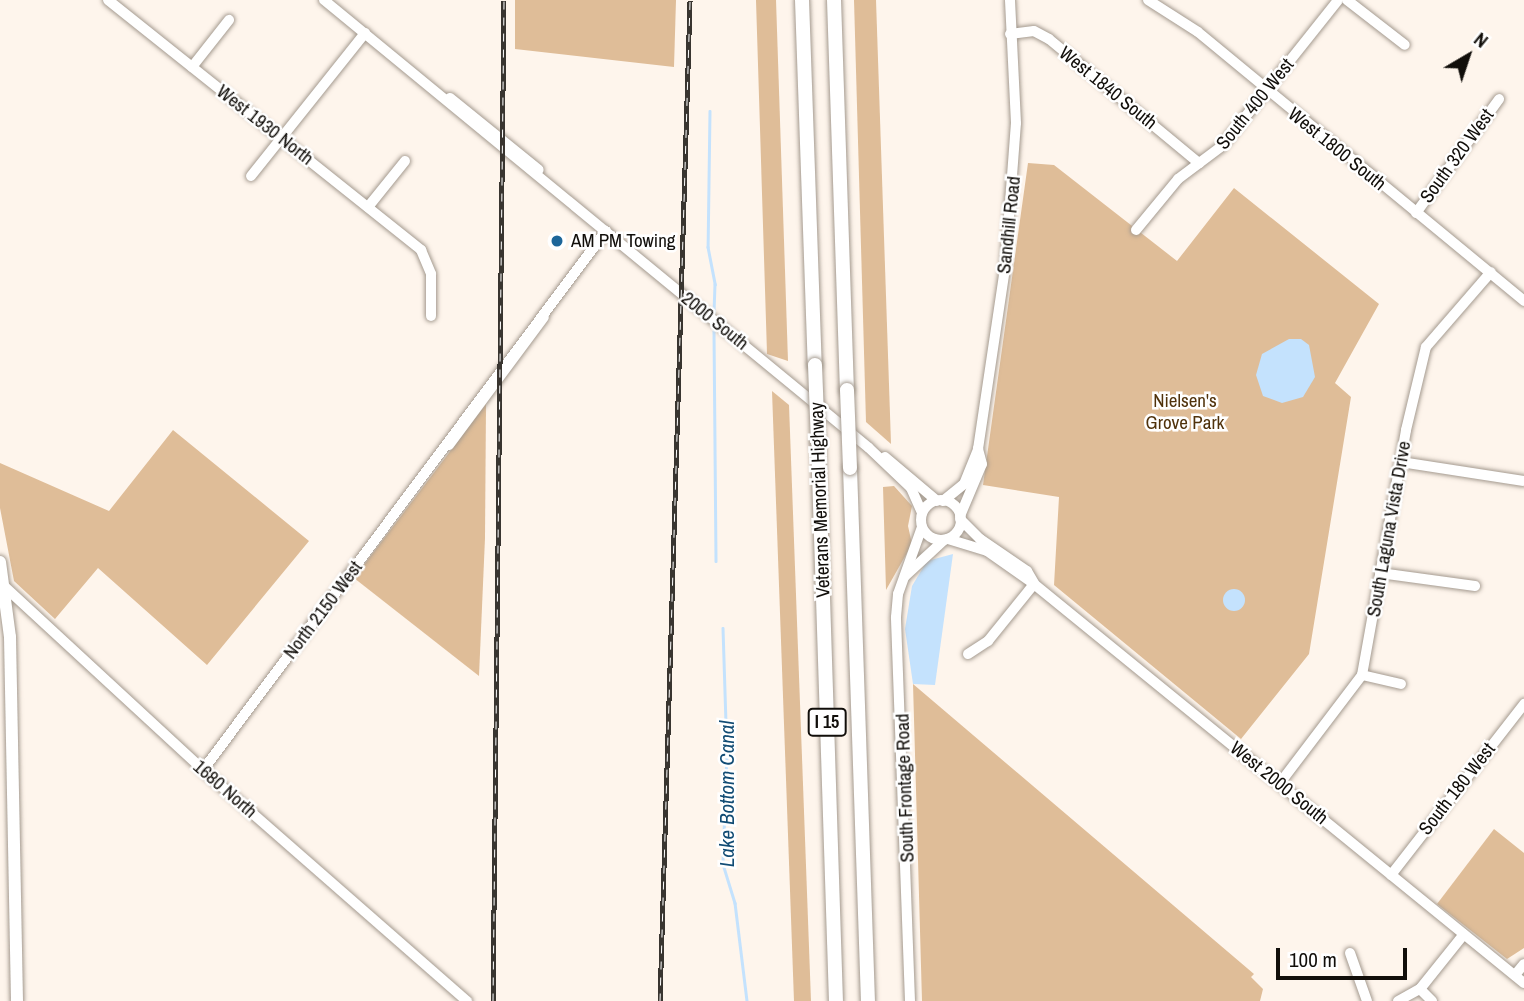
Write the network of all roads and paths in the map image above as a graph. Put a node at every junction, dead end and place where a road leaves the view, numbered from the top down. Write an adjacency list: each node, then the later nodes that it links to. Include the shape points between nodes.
1 (108, 0): 13 (street, West 1930 North)
2 (324, 0): 10 (street, 2000 South)
3 (802, 0): 59 (highway, Veterans Memorial Highway / I 15, bridge)
4 (834, 0): 60 (highway, Veterans Memorial Highway / I 15, bridge)
5 (1010, 0): 11 (street, Sandhill Road)
6 (1148, 0): 14 (street, West 1800 South, via 1198,32)
7 (1338, 0): 14 (street, South 400 West)
8 (1347, 0): 12 (street)
9 (229, 20): 13 (street)
10 (365, 33): 16 (street); 23 (street, 2000 South, via 462,105)
11 (1010, 34): 18 (street, West 1840 South, via 1034,31 1049,39); 28 (street, Sandhill Road, via 1015,159 1005,269)
12 (1405, 45)
13 (192, 67): 16 (street, West 1930 North)
14 (1267, 91): 18 (street, South 400 West, via 1222,146); 21 (street, West 1800 South)
15 (1499, 99): 21 (street, South 320 West)
16 (281, 138): 19 (street); 20 (street, West 1930 North)
17 (405, 161): 20 (street)
18 (1199, 163): 22 (street, South 400 West, via 1178,178)
19 (251, 176)
20 (369, 207): 26 (street, West 1930 North, via 421,250 431,274)
21 (1416, 213): 24 (street, West 1800 South)
22 (1136, 230)
23 (606, 231): 27 (street, 2000 South); 46 (street, North 2150 West)
24 (1491, 272): 25 (street, West 1800 South); 29 (street, South Laguna Vista Drive, via 1426,347)
25 (1524, 301)
26 (431, 316)
27 (869, 448): 31 (street); 32 (street, via 911,488)
28 (978, 449): 31 (street, Sandhill Road, via 964,484); 33 (street, Sandhill Road, via 982,464)
29 (1401, 462): 30 (street); 37 (street, South Laguna Vista Drive)
30 (1524, 481)
31 (940, 501): 32 (street); 33 (street, via 954,506)
32 (922, 513): 34 (street)
33 (960, 518): 35 (street, via 957,531); 39 (street, West 2000 South, via 980,539 1027,571)
34 (922, 527): 35 (street, via 931,537); 38 (street, South Frontage Road)
35 (946, 539): 38 (street); 39 (street, West 2000 South, via 987,551)
36 (0, 562): 41 (main road)
37 (1380, 573): 40 (street); 43 (street, South Laguna Vista Drive)
38 (905, 576): 61 (street, South Frontage Road, via 896,617)
39 (1034, 584): 42 (street, via 988,641); 47 (street, West 2000 South)
40 (1475, 586)
41 (5, 587): 46 (street, 1680 North); 56 (main road, via 10,637)
42 (968, 654)
43 (1362, 675): 44 (street); 47 (street, South Laguna Vista Drive)
44 (1401, 684)
45 (1524, 704): 48 (street, South 180 West)
46 (204, 770): 54 (street, 1680 North)
47 (1280, 783): 48 (street, West 2000 South)
48 (1391, 875): 49 (street, West 2000 South)
49 (1464, 934): 52 (street, West 2000 South); 55 (street)
50 (1350, 953): 62 (street)
51 (1524, 964): 52 (street)
52 (1515, 975): 53 (street, West 2000 South)
53 (1524, 983)
54 (451, 984): 57 (street, 1680 North); 58 (street, 1680 North)
55 (1420, 989): 63 (street); 64 (street)
56 (17, 1001)
57 (467, 1001)
58 (475, 1001)
59 (836, 1001)
60 (868, 1001)
61 (910, 1001)
62 (1367, 1001)
63 (1398, 1001)
64 (1432, 1001)

